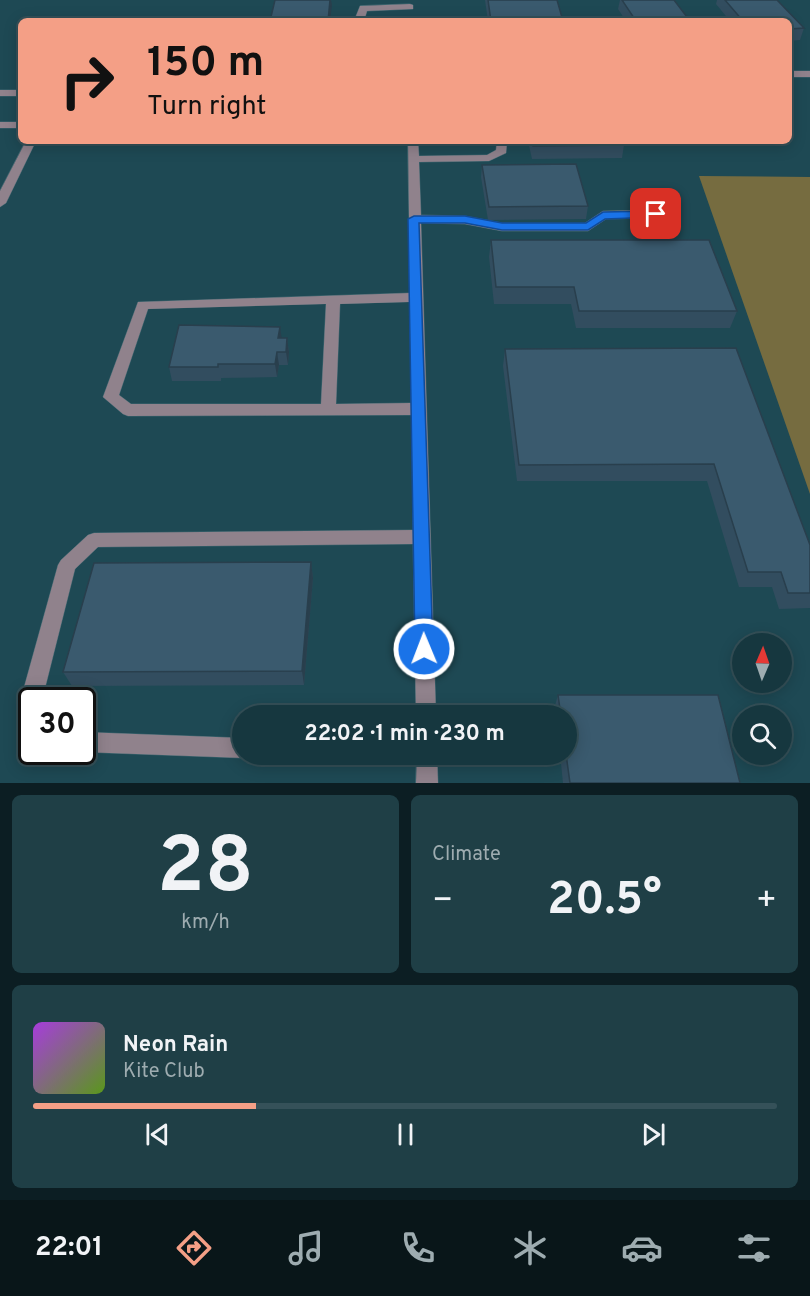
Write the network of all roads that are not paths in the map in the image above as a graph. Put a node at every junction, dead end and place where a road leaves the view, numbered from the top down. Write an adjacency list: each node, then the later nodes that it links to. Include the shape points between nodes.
1 (410, 7): 2 (street, via 363,8)
2 (360, 18)
3 (792, 74): 4 (street)
4 (810, 74)
5 (0, 93): 6 (street)
6 (18, 93)
7 (0, 125): 8 (street)
8 (18, 125)
9 (29, 144): 13 (street)
10 (412, 144): 12 (street)
11 (502, 144): 12 (street, via 502,151 489,158)
12 (413, 159): 15 (street)
13 (0, 202)
14 (656, 214): 15 (street, via 603,215 588,227 502,227 465,220)
15 (414, 219): 16 (street)
16 (415, 297): 17 (street); 19 (street)
17 (333, 298): 18 (street); 18 (street, via 143,305 111,397 128,410)
18 (328, 409): 19 (street)
19 (418, 409): 20 (street)
20 (422, 537): 21 (street, via 94,540 67,565); 22 (street)
21 (34, 687)
22 (426, 705)
23 (96, 743): 24 (street)
24 (232, 748)
25 (427, 765): 26 (street)
26 (428, 783)

